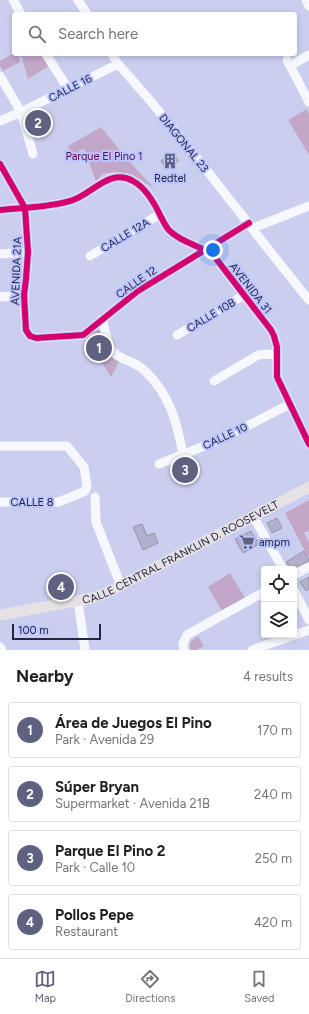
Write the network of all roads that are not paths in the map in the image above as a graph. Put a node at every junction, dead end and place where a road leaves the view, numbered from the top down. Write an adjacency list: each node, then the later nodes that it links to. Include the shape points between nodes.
1 (13, 0): 5 (street)
2 (78, 0): 6 (street)
3 (306, 0): 4 (street)
4 (309, 6)
5 (20, 12)
6 (86, 12)
7 (309, 55): 13 (street, via 288,63)
8 (47, 56): 12 (street)
9 (113, 56): 10 (street, DIAGONAL 23)
10 (118, 64): 12 (street, CALLE 16); 22 (street, DIAGONAL 23)
11 (0, 76): 14 (street)
12 (68, 89): 14 (street, CALLE 16)
13 (309, 102)
14 (22, 112): 15 (street, CALLE 16); 16 (street)
15 (0, 121)
16 (33, 154)
17 (0, 164): 19 (street, AVENIDA 21A)
18 (309, 206): 22 (street, CALLE 12)
19 (25, 208): 20 (street); 21 (street, AVENIDA 31, via 61,204 82,196 108,179 127,178 142,188); 24 (street, AVENIDA 21A)
20 (0, 210)
21 (160, 214): 23 (street, AVENIDA 31, via 172,233); 26 (street, CALLE 12A)
22 (251, 226): 23 (street, CALLE 12); 30 (street, DIAGONAL 23)
23 (205, 249): 28 (street, AVENIDA 31, via 214,256); 31 (street, CALLE 12, via 138,291)
24 (28, 252): 25 (street); 27 (street, AVENIDA 21A)
25 (0, 254)
26 (90, 256)
27 (24, 295): 29 (street); 33 (street, AVENIDA 21A, via 26,330)
28 (244, 295): 32 (street, CALLE 10B); 34 (street, AVENIDA 31, via 274,336)
29 (0, 297)
30 (309, 300)
31 (102, 319): 33 (street, CALLE 12, via 83,335 36,338); 39 (street, via 113,352 146,372 164,396 174,414)
32 (177, 335)
33 (30, 336)
34 (277, 355): 35 (street, via 258,355); 36 (street, AVENIDA 31, via 277,377)
35 (214, 381)
36 (290, 404): 37 (street, AVENIDA 31); 39 (street, CALLE 10, via 222,439)
37 (309, 444)
38 (0, 446): 43 (street, CALLE 8, via 65,446 84,467 87,486 85,491 59,502)
39 (183, 454): 40 (street, CALLE 10)
40 (159, 464)
41 (309, 486): 44 (main road, CALLE CENTRAL FRANKLIN D. ROOSEVELT)
42 (95, 497): 48 (street, via 96,522)
43 (0, 502)
44 (253, 516): 45 (street); 48 (main road, CALLE CENTRAL FRANKLIN D. ROOSEVELT)
45 (281, 566)
46 (309, 567): 47 (street)
47 (297, 573)
48 (121, 586): 51 (main road, CALLE CENTRAL FRANKLIN D. ROOSEVELT, via 93,598)
49 (261, 594): 58 (street, via 188,635 183,644)
50 (297, 596): 53 (street)
51 (78, 601): 52 (main road, CALLE CENTRAL FRANKLIN D. ROOSEVELT); 57 (street)
52 (0, 615)
53 (309, 620)
54 (309, 630): 59 (street)
55 (0, 647): 56 (street)
56 (2, 650)
57 (85, 650)
58 (184, 650)
59 (252, 650)

